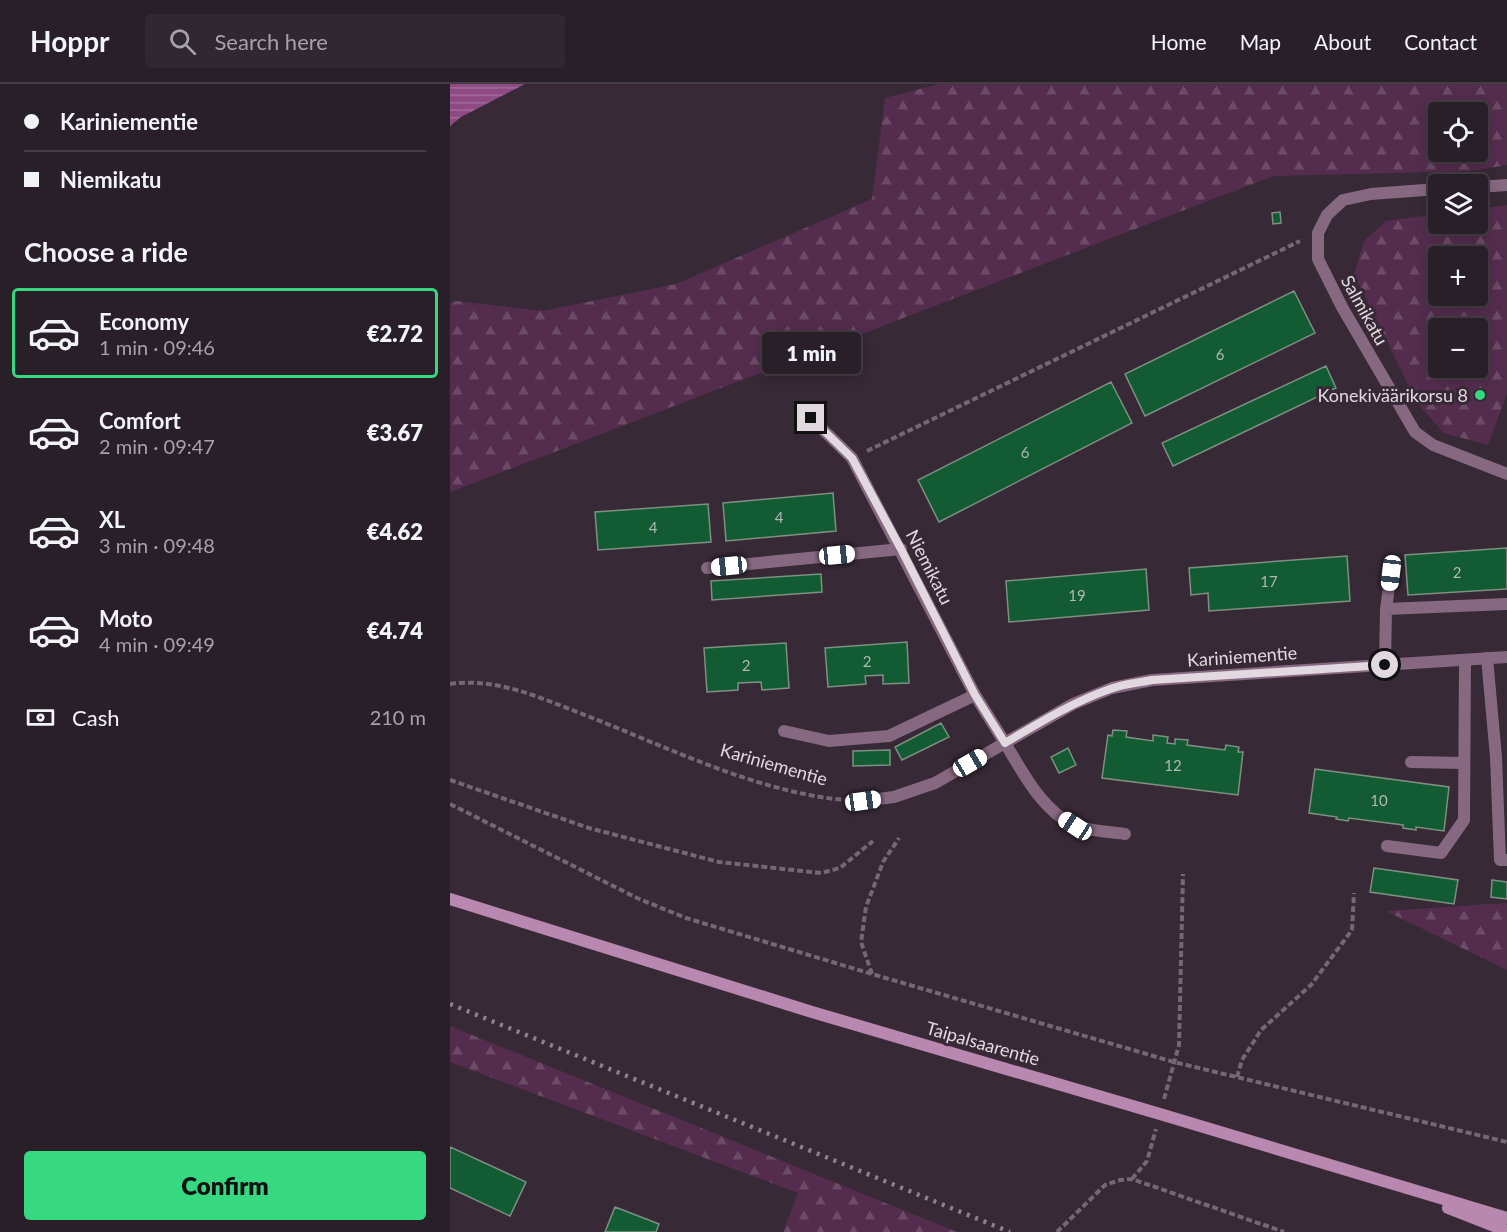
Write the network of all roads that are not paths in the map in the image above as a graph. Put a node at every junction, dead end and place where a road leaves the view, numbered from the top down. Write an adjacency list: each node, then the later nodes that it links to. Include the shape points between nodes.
1 (1507, 185): 2 (street)
2 (1488, 186)
3 (1428, 190): 5 (street, Salmikatu, via 1342,200 1327,215 1318,233 1318,259 1342,308 1415,432 1433,445)
4 (811, 418): 6 (street, Niemikatu, via 852,458)
5 (1507, 474)
6 (901, 549): 7 (street); 15 (street, Niemikatu)
7 (707, 568)
8 (1391, 573): 10 (street)
9 (1507, 603): 10 (street)
10 (1386, 609): 14 (street)
11 (1507, 657): 12 (street, Kariniementie)
12 (1487, 658): 13 (street, Kariniementie); 18 (street)
13 (1465, 660): 14 (street, Kariniementie); 20 (street)
14 (1385, 665): 17 (street, Kariniementie, via 1142,682 1112,688 1074,704)
15 (975, 695): 16 (street, via 889,736 829,741); 17 (street, Niemikatu)
16 (784, 730)
17 (1005, 743): 21 (street, Kariniementie, via 936,783 894,797); 22 (street, Niemikatu, via 1032,788 1059,816 1075,826)
18 (1502, 757): 24 (street, via 1500,860)
19 (1411, 762): 20 (street)
20 (1464, 763): 23 (street, via 1464,820 1441,853)
21 (863, 801)
22 (1125, 834)
23 (1387, 846)
24 (1507, 860)
25 (450, 899): 26 (main road, Taipalsaarentie, via 812,1012)
26 (1357, 1173): 27 (main road, Taipalsaarentie); 28 (main road)
27 (1507, 1218)
28 (1507, 1231)

